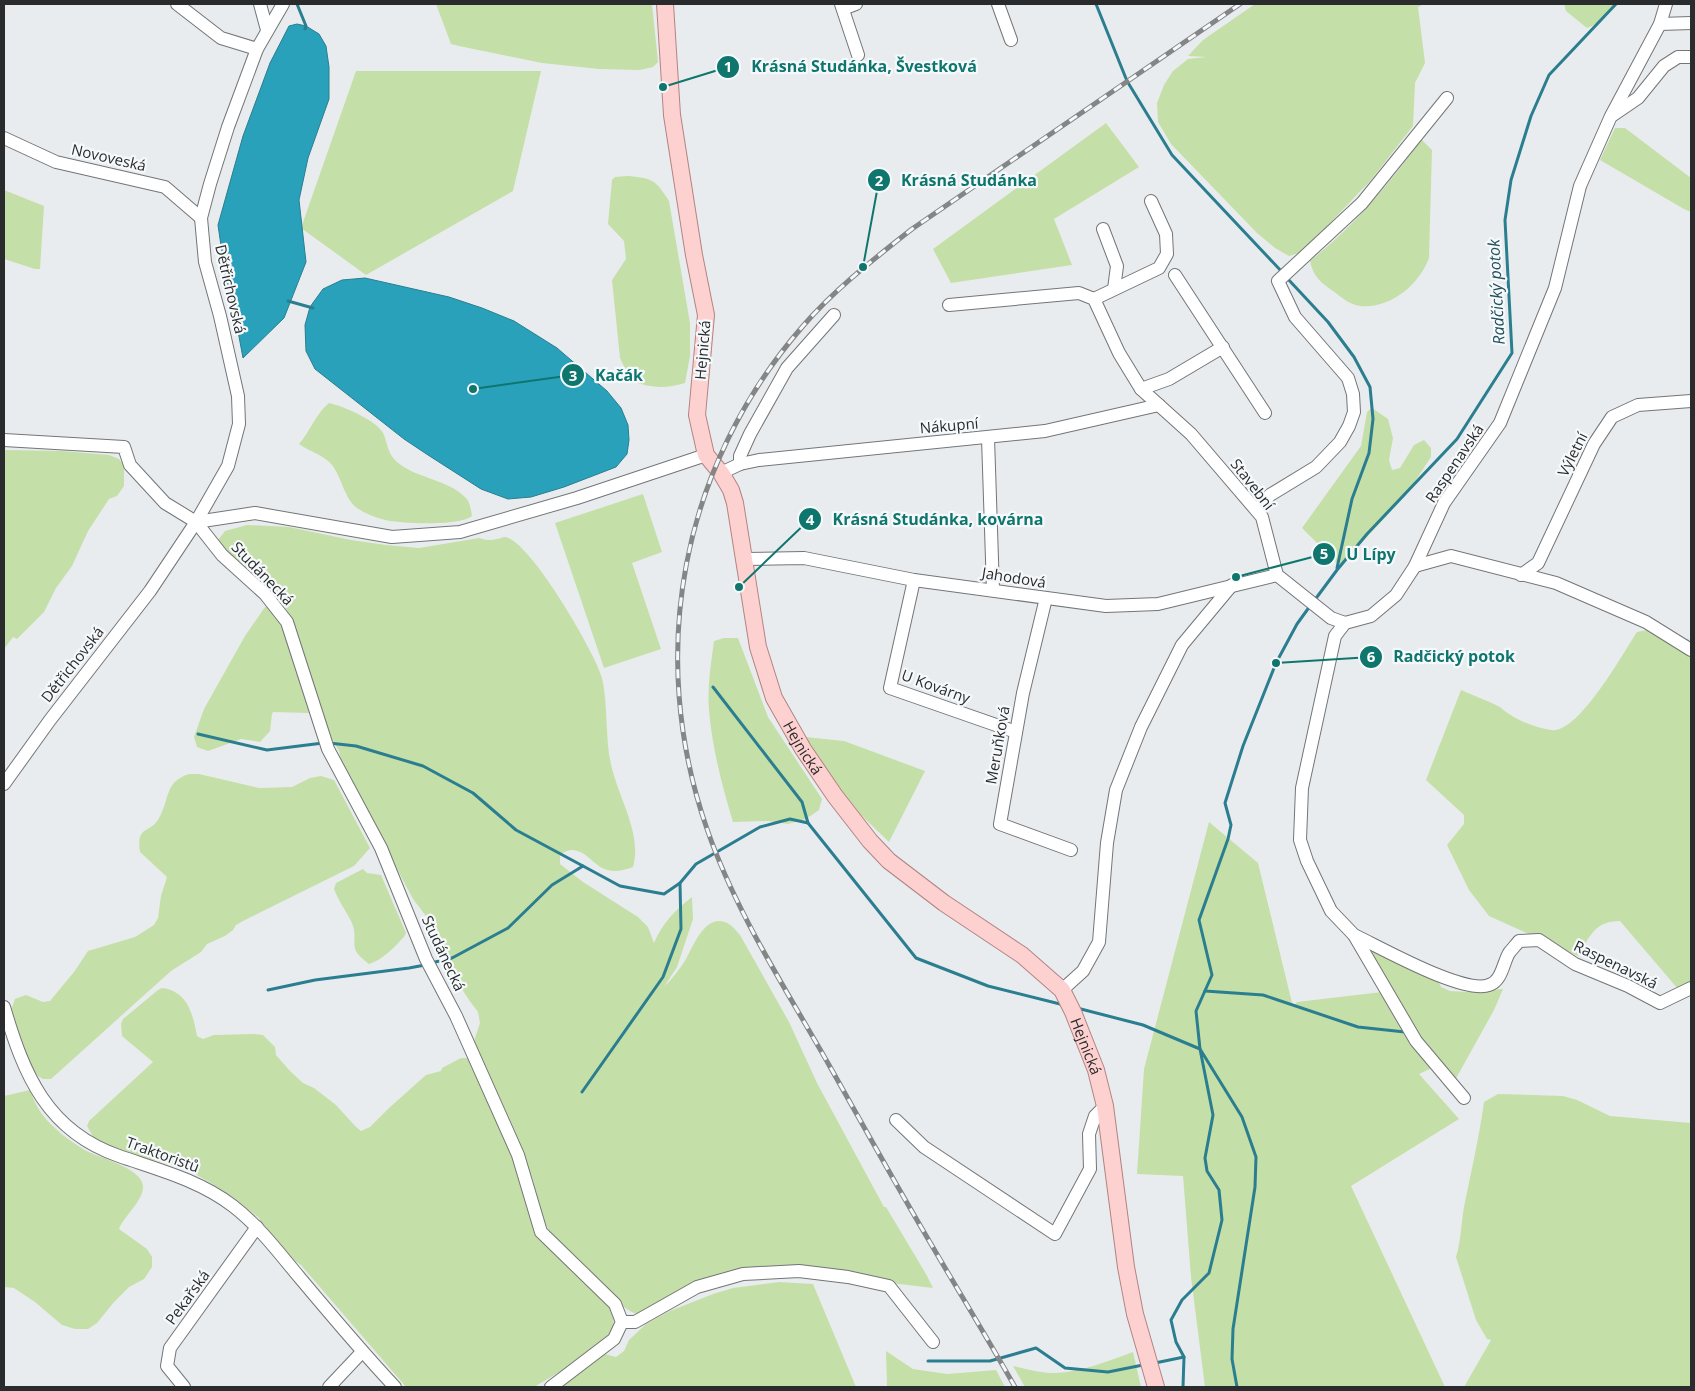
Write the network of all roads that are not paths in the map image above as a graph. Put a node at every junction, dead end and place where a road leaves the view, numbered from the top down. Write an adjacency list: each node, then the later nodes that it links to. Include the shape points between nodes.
1 (177, 4): 13 (street, via 220,38)
2 (260, 4): 11 (street)
3 (284, 4): 11 (street)
4 (665, 4): 34 (main road, Hejnická, via 672,115 706,315 697,416)
5 (856, 4): 8 (street)
6 (998, 4): 12 (street)
7 (1666, 4): 9 (street, Raspenavská)
8 (842, 6): 14 (street)
9 (1660, 24): 10 (street); 17 (street, Raspenavská)
10 (1691, 24)
11 (266, 30): 13 (street, Dětřichovská)
12 (1011, 40)
13 (257, 49): 20 (street, Dětřichovská, via 228,127)
14 (858, 55)
15 (1691, 57): 17 (street, via 1678,57 1664,66 1638,98)
16 (1447, 98): 37 (street, via 1362,203 1278,282 1295,317 1348,378 1354,412 1340,442 1322,461 1270,495)
17 (1611, 116): 40 (street, Raspenavská, via 1580,186 1555,288 1500,423 1444,503)
18 (4, 138): 20 (street, Novoveská, via 56,162 165,187)
19 (1151, 201): 23 (street, via 1166,234 1167,254 1159,268)
20 (201, 218): 38 (street, Dětřichovská, via 205,262 238,396 239,424 228,466)
21 (1103, 230): 23 (street, via 1117,266)
22 (1175, 275): 27 (street)
23 (1114, 289): 24 (street)
24 (1094, 299): 25 (street, via 1079,293); 28 (street, Stavební)
25 (949, 306)
26 (834, 316): 35 (street, via 787,368 750,434 740,456)
27 (1224, 347): 28 (street, via 1169,379); 31 (street)
28 (1141, 389): 30 (street, Stavební)
29 (1691, 402): 42 (street, Výletní, via 1638,406 1612,417 1594,444 1538,563)
30 (1159, 405): 32 (street, Nákupní, via 1045,431); 37 (street, Stavební, via 1191,434)
31 (1266, 413)
32 (988, 438): 35 (street, Nákupní); 45 (street)
33 (4, 440): 38 (street, via 124,447 130,465)
34 (706, 455): 36 (main road, Hejnická); 38 (street, via 460,532 392,537 255,513)
35 (740, 464): 36 (street, Nákupní)
36 (721, 473): 39 (main road, Hejnická, via 735,503)
37 (1257, 510): 41 (street, Stavební, via 1262,517)
38 (192, 527): 50 (street, Dětřichovská, via 150,591); 60 (street, Studánecká, via 264,594 287,622 328,749 381,848 426,959 456,1016 518,1155 541,1232 615,1304)
39 (744, 560): 43 (street, Jahodová, via 804,558); 54 (main road, Hejnická, via 758,647 774,698 835,796 889,861 944,903 1022,955)
40 (1415, 566): 42 (street, via 1451,556); 47 (street, Raspenavská, via 1396,595 1371,616)
41 (1277, 575): 44 (street, Jahodová); 47 (street, via 1331,618)
42 (1521, 575): 48 (street, via 1556,583 1646,622)
43 (914, 580): 45 (street, Jahodová); 49 (street, U Kovárny, via 890,688)
44 (1232, 585): 46 (street, Jahodová, via 1158,604 1106,606); 54 (street, via 1182,645 1141,727 1116,790 1107,843 1099,942 1083,971)
45 (993, 590): 46 (street, Jahodová)
46 (1046, 598): 49 (street, Meruňková)
47 (1345, 623): 52 (street, Raspenavská, via 1336,636 1302,788 1300,840 1331,911)
48 (1691, 650)
49 (1016, 732): 51 (street, Meruňková, via 1000,824)
50 (4, 784)
51 (1071, 850)
52 (1354, 935): 53 (street, Raspenavská, via 1453,982 1477,987 1490,985 1498,978 1509,953 1519,941 1539,940 1575,964 1660,1003); 56 (street, Raspenavská, via 1416,1041)
53 (1691, 988)
54 (1062, 990): 57 (main road, Hejnická, via 1083,1034)
55 (4, 1007): 59 (street, Traktoristů, via 16,1049 55,1116 99,1148 196,1183 233,1206)
56 (1464, 1098)
57 (1106, 1106): 58 (street, via 1095,1116 1089,1134 1090,1169 1055,1234 924,1147); 67 (main road, Hejnická, via 1126,1267 1135,1314)
58 (896, 1120)
59 (257, 1227): 62 (street, Traktoristů); 63 (street, Pekařská, via 170,1348 167,1366)
60 (622, 1322): 61 (street, via 635,1322 697,1287 743,1274 799,1272 848,1277 889,1286); 66 (street, via 614,1339)
61 (933, 1342)
62 (362, 1352): 64 (street); 65 (street, Traktoristů)
63 (184, 1387)
64 (329, 1387)
65 (395, 1387)
66 (551, 1387)
67 (1156, 1387)

